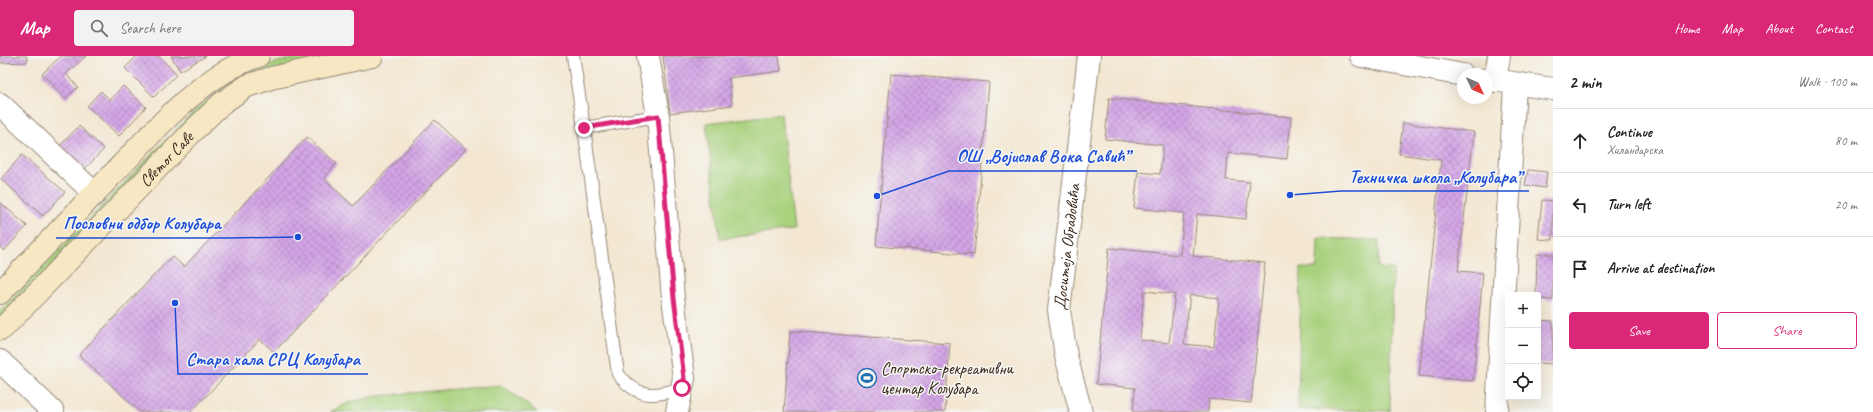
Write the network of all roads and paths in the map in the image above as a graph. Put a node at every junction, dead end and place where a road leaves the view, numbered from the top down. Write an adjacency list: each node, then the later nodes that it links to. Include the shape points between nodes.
1 (258, 56): 14 (street, Светог Саве, via 237,64 197,90)
2 (372, 56): 16 (street, Светог Саве, via 271,78 247,86 222,103)
3 (573, 56): 13 (lane)
4 (648, 56): 12 (street)
5 (1089, 56): 21 (street, Доситеја Обрадовића, via 1059,310 1066,356)
6 (1361, 56): 8 (street)
7 (1499, 56): 9 (street)
8 (1457, 74)
9 (1499, 82): 10 (street); 22 (street)
10 (1553, 89)
11 (0, 104): 14 (street)
12 (658, 116): 13 (lane); 18 (street, via 674,298 684,378)
13 (584, 128): 18 (lane, via 618,374 627,386 648,395)
14 (95, 194): 15 (street, Светог Саве)
15 (0, 293)
16 (0, 329)
17 (0, 361): 19 (street)
18 (682, 388): 20 (street)
19 (53, 412)
20 (677, 412)
21 (1081, 412)
22 (1497, 412)

